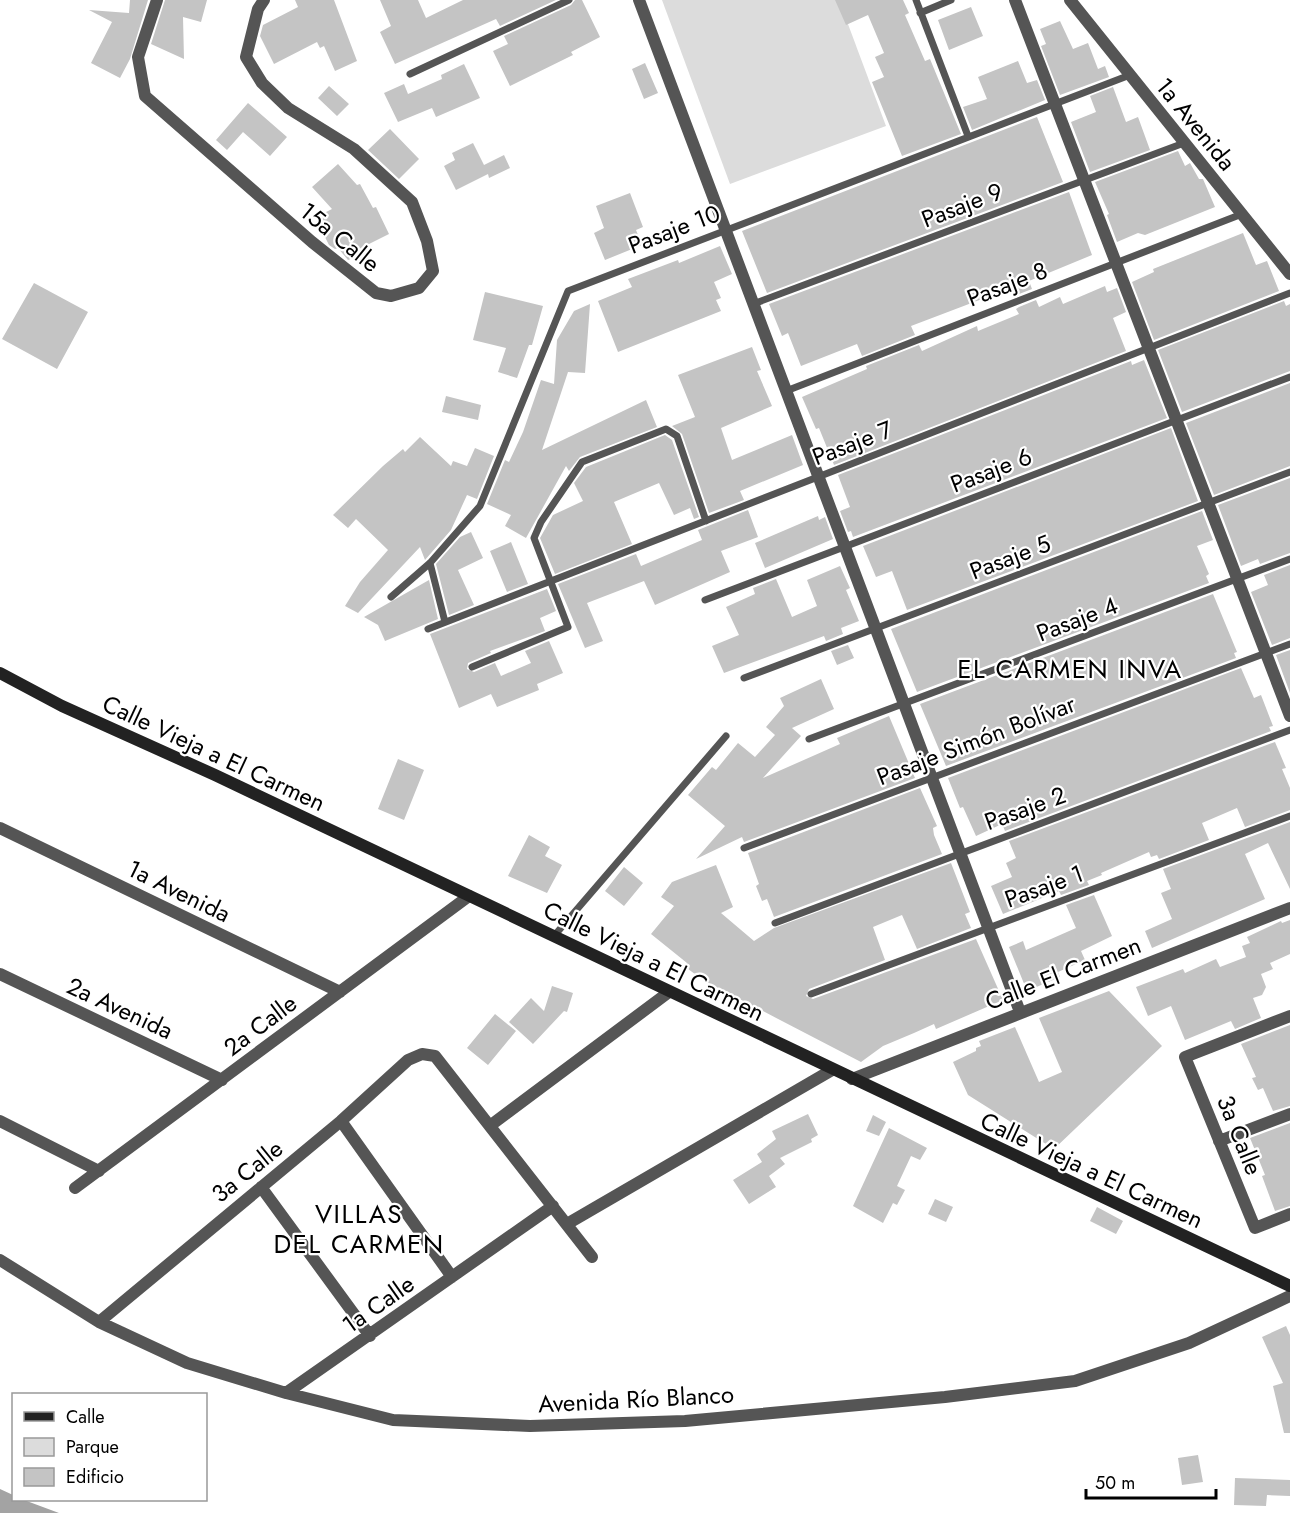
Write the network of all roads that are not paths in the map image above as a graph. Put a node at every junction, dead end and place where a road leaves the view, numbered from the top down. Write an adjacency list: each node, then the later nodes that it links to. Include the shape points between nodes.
1 (157, 0): 2 (street, 15a Calle, via 138,57 145,96 375,293 391,296 419,288 433,271 412,202 354,149 288,108 262,83 246,57 258,9)
2 (264, 0)
3 (569, 0): 10 (lane)
4 (639, 0): 17 (street)
5 (916, 0): 9 (lane)
6 (951, 0): 9 (lane)
7 (1014, 0): 12 (street)
8 (1070, 0): 11 (street, 1a Avenida)
9 (921, 13): 13 (lane)
10 (410, 74)
11 (1130, 75): 12 (lane, Pasaje 10); 14 (street, 1a Avenida)
12 (1054, 104): 13 (lane, Pasaje 10); 15 (street)
13 (969, 136): 17 (lane, Pasaje 10)
14 (1184, 143): 15 (lane, Pasaje 9); 16 (street, 1a Avenida)
15 (1084, 180): 18 (street); 21 (lane, Pasaje 9)
16 (1242, 214): 18 (lane, Pasaje 8); 19 (street, 1a Avenida)
17 (725, 229): 21 (street); 32 (lane, Pasaje 10, via 568,291 480,506)
18 (1116, 263): 22 (street); 24 (lane, Pasaje 8)
19 (1290, 274)
20 (1290, 293): 22 (lane, Pasaje 7)
21 (753, 304): 24 (street)
22 (1149, 348): 25 (street); 27 (lane, Pasaje 7)
23 (1290, 377): 25 (lane, Pasaje 6)
24 (786, 391): 27 (street)
25 (1176, 420): 28 (street); 30 (lane, Pasaje 6)
26 (1290, 472): 28 (lane, Pasaje 5)
27 (819, 477): 29 (lane, Pasaje 7); 30 (street)
28 (1208, 503): 33 (street); 38 (lane, Pasaje 5)
29 (706, 521): 34 (lane, Pasaje 7); 34 (lane, via 677,436 666,429 652,433 582,462 534,538)
30 (845, 547): 36 (lane, Pasaje 6); 38 (street)
31 (1290, 559): 33 (lane, Pasaje 4)
32 (430, 563): 35 (lane, Pasaje 10); 37 (lane)
33 (1238, 579): 41 (street); 45 (lane, Pasaje 4)
34 (550, 581): 37 (lane, Pasaje 7); 42 (lane, via 568,627)
35 (391, 597)
36 (705, 600)
37 (445, 622): 39 (lane, Pasaje 7)
38 (876, 628): 44 (lane, Pasaje 5); 45 (street)
39 (428, 629)
40 (1290, 644): 41 (lane, Pasaje Simón Bolívar)
41 (1266, 653): 46 (street); 50 (lane, Pasaje Simón Bolívar)
42 (472, 667)
43 (0, 673): 55 (street, Calle Vieja a El Carmen, via 62,706)
44 (744, 678)
45 (904, 705): 49 (lane, Pasaje 4); 50 (street)
46 (1290, 716)
47 (1290, 730): 54 (lane, Pasaje 2)
48 (726, 736): 59 (lane)
49 (809, 739)
50 (932, 778): 53 (lane, Pasaje Simón Bolívar); 54 (street)
51 (1290, 816): 58 (lane, Pasaje 1)
52 (0, 828): 61 (street, 1a Avenida)
53 (744, 848)
54 (960, 853): 57 (lane, Pasaje 2); 58 (street)
55 (469, 896): 59 (street, Calle Vieja a El Carmen); 61 (street, 2a Calle)
56 (1290, 908): 64 (street, Calle El Carmen)
57 (775, 923)
58 (988, 927): 63 (lane, Pasaje 1); 64 (street)
59 (554, 936): 62 (street, Calle Vieja a El Carmen)
60 (0, 974): 68 (street, 2a Avenida)
61 (339, 992): 68 (street, 2a Calle)
62 (669, 992): 66 (street, Calle Vieja a El Carmen); 72 (street)
63 (811, 994)
64 (1020, 1012): 67 (street, Calle El Carmen)
65 (1290, 1016): 73 (street, 3a Calle, via 1185,1057)
66 (832, 1070): 67 (street, Calle Vieja a El Carmen); 79 (street)
67 (852, 1079): 83 (street, Calle Vieja a El Carmen)
68 (222, 1080): 74 (street, 2a Calle)
69 (1290, 1114): 73 (street)
70 (0, 1121): 74 (street)
71 (342, 1121): 72 (street, 3a Calle, via 408,1060 422,1054 435,1056); 75 (street, 3a Calle); 82 (street)
72 (491, 1125): 77 (street)
73 (1219, 1141): 78 (street, 3a Calle, via 1255,1228)
74 (99, 1171): 76 (street, 2a Calle)
75 (261, 1187): 85 (street, 3a Calle); 86 (street)
76 (75, 1188)
77 (553, 1206): 79 (street); 82 (street, 1a Calle)
78 (1290, 1214)
79 (567, 1224): 80 (street)
80 (592, 1257)
81 (0, 1260): 85 (street, Avenida Río Blanco)
82 (452, 1277): 86 (street, 1a Calle)
83 (1290, 1286)
84 (1290, 1296): 87 (street, Avenida Río Blanco, via 1189,1343 1075,1381 945,1397 685,1420 530,1426 393,1419)
85 (99, 1322): 87 (street, Avenida Río Blanco, via 187,1363)
86 (370, 1336): 87 (street, 1a Calle)
87 (286, 1393)

